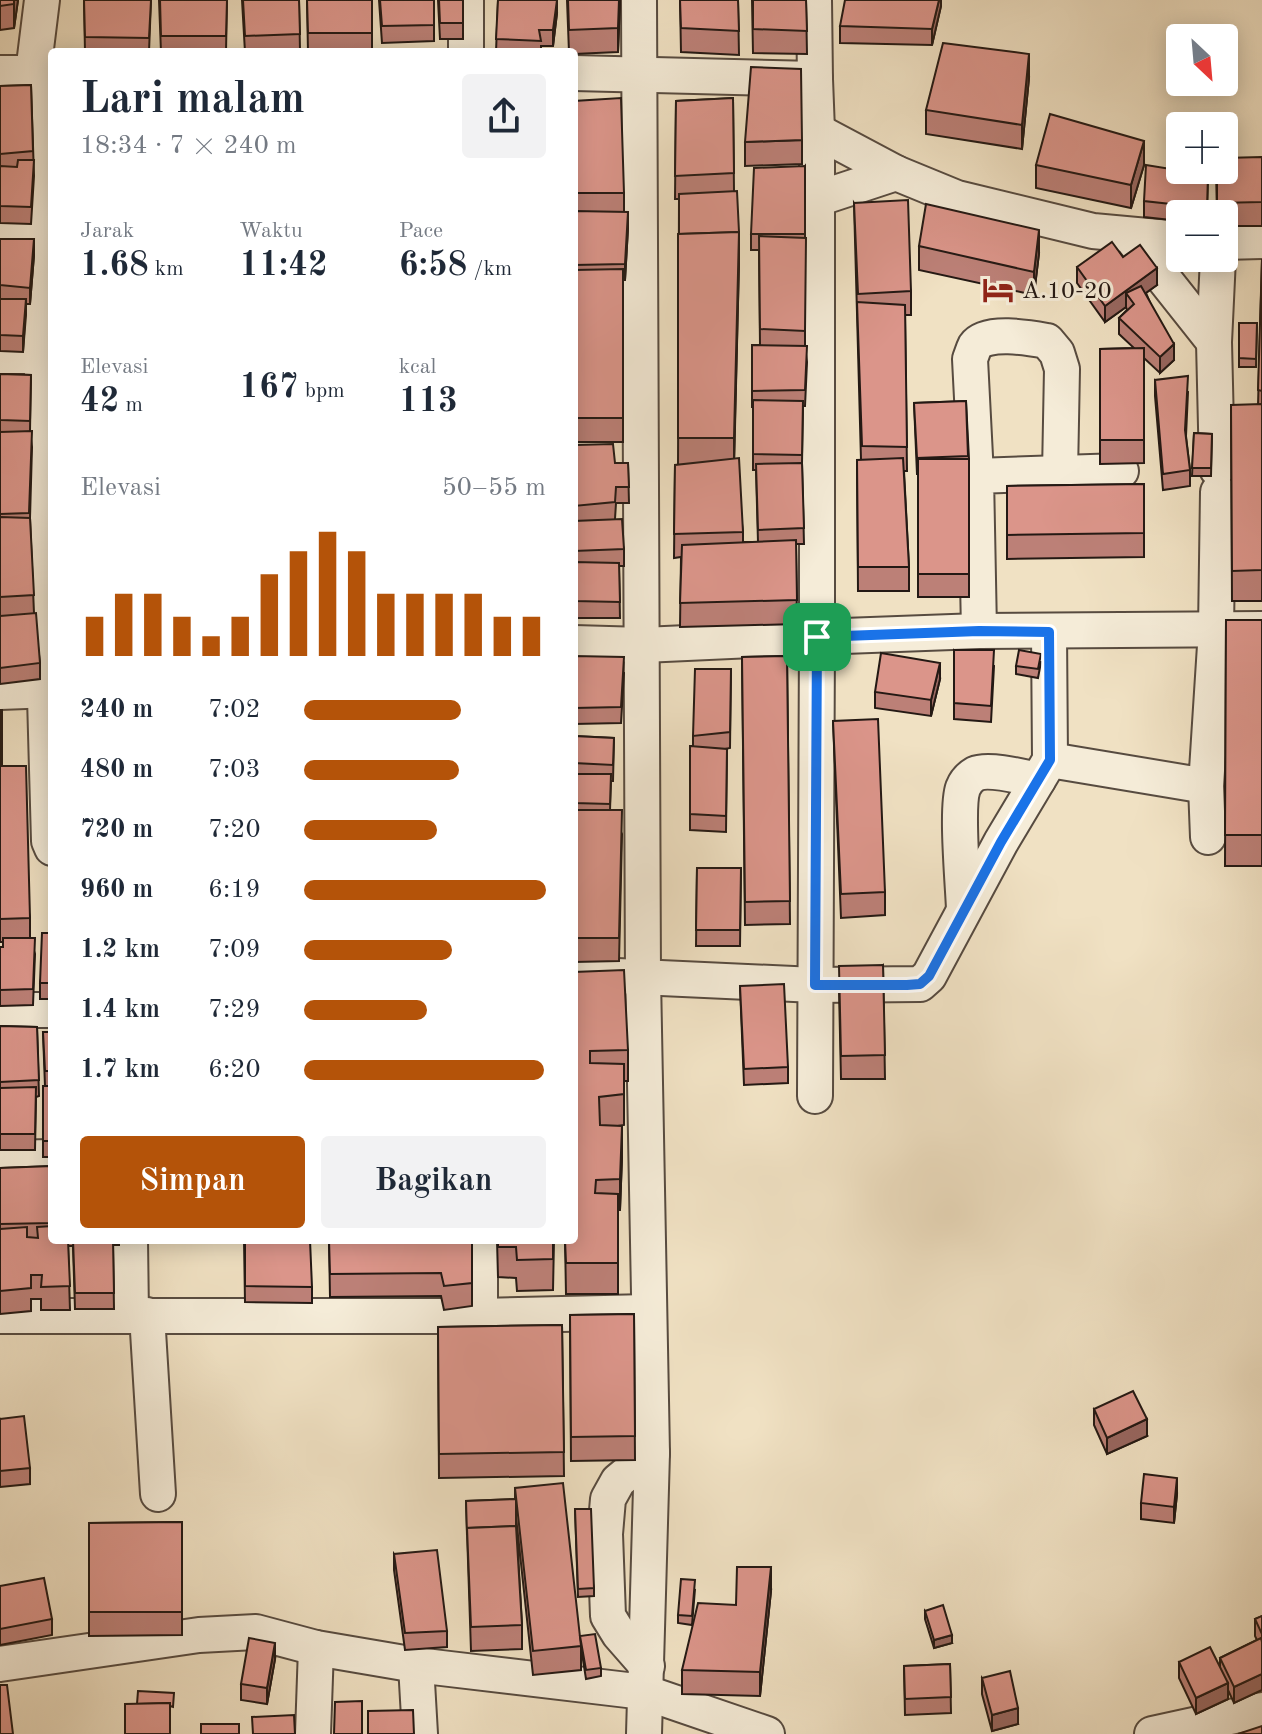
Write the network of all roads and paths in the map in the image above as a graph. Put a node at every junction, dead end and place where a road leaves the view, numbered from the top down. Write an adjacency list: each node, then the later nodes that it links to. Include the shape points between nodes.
1 (42, 0): 6 (street)
2 (466, 0): 5 (street)
3 (639, 0): 8 (street)
4 (814, 0): 9 (street)
5 (466, 48)
6 (28, 73): 14 (street)
7 (578, 73): 8 (street)
8 (640, 74): 9 (street); 33 (street)
9 (815, 79): 10 (street)
10 (817, 131): 11 (street); 12 (street)
11 (896, 173): 12 (street); 15 (street, via 957,198 1093,231)
12 (817, 199): 31 (street)
13 (0, 232): 14 (street)
14 (46, 232): 22 (street)
15 (1129, 234): 16 (street); 20 (street)
16 (1166, 238)
17 (1262, 241): 18 (street)
18 (1238, 242)
19 (1217, 272): 20 (street)
20 (1214, 342): 28 (street)
21 (0, 356): 22 (street)
22 (39, 368): 26 (street)
23 (1121, 471): 24 (street)
24 (1060, 473): 25 (street); 25 (street, via 1062,369 1057,353 1047,341 1001,337 984,339 970,359)
25 (976, 476): 29 (street)
26 (48, 625)
27 (1262, 629): 28 (street)
28 (1216, 630): 30 (street); 37 (street)
29 (979, 631): 30 (street); 31 (street)
30 (1049, 632): 36 (street)
31 (817, 637): 33 (street); 42 (street)
32 (578, 643): 33 (street)
33 (643, 645): 41 (street)
34 (48, 690): 35 (street)
35 (0, 692)
36 (1044, 770): 37 (street); 39 (street); 39 (street, via 985,772 967,781 961,811)
37 (1206, 786): 38 (street)
38 (1208, 837)
39 (964, 914): 42 (street, via 920,984)
40 (578, 974): 41 (street)
41 (643, 977): 42 (street); 50 (street)
42 (815, 985): 45 (street)
43 (0, 1010): 44 (street)
44 (48, 1010)
45 (815, 1096)
46 (48, 1157): 47 (street)
47 (0, 1158)
48 (130, 1244): 51 (street)
49 (480, 1244): 53 (street)
50 (648, 1312): 53 (street); 54 (street)
51 (139, 1315): 52 (street); 53 (street); 55 (street)
52 (0, 1316)
53 (480, 1316)
54 (652, 1453): 59 (street); 59 (street, via 618,1481 608,1499 605,1534 608,1616)
55 (158, 1494)
56 (316, 1648): 57 (street, via 238,1632); 58 (street); 61 (street)
57 (0, 1664)
58 (416, 1665): 59 (street); 62 (street)
59 (646, 1679): 63 (street); 64 (street)
60 (1262, 1710): 65 (street)
61 (313, 1734)
62 (420, 1734)
63 (644, 1734)
64 (767, 1734)
65 (1152, 1734)

